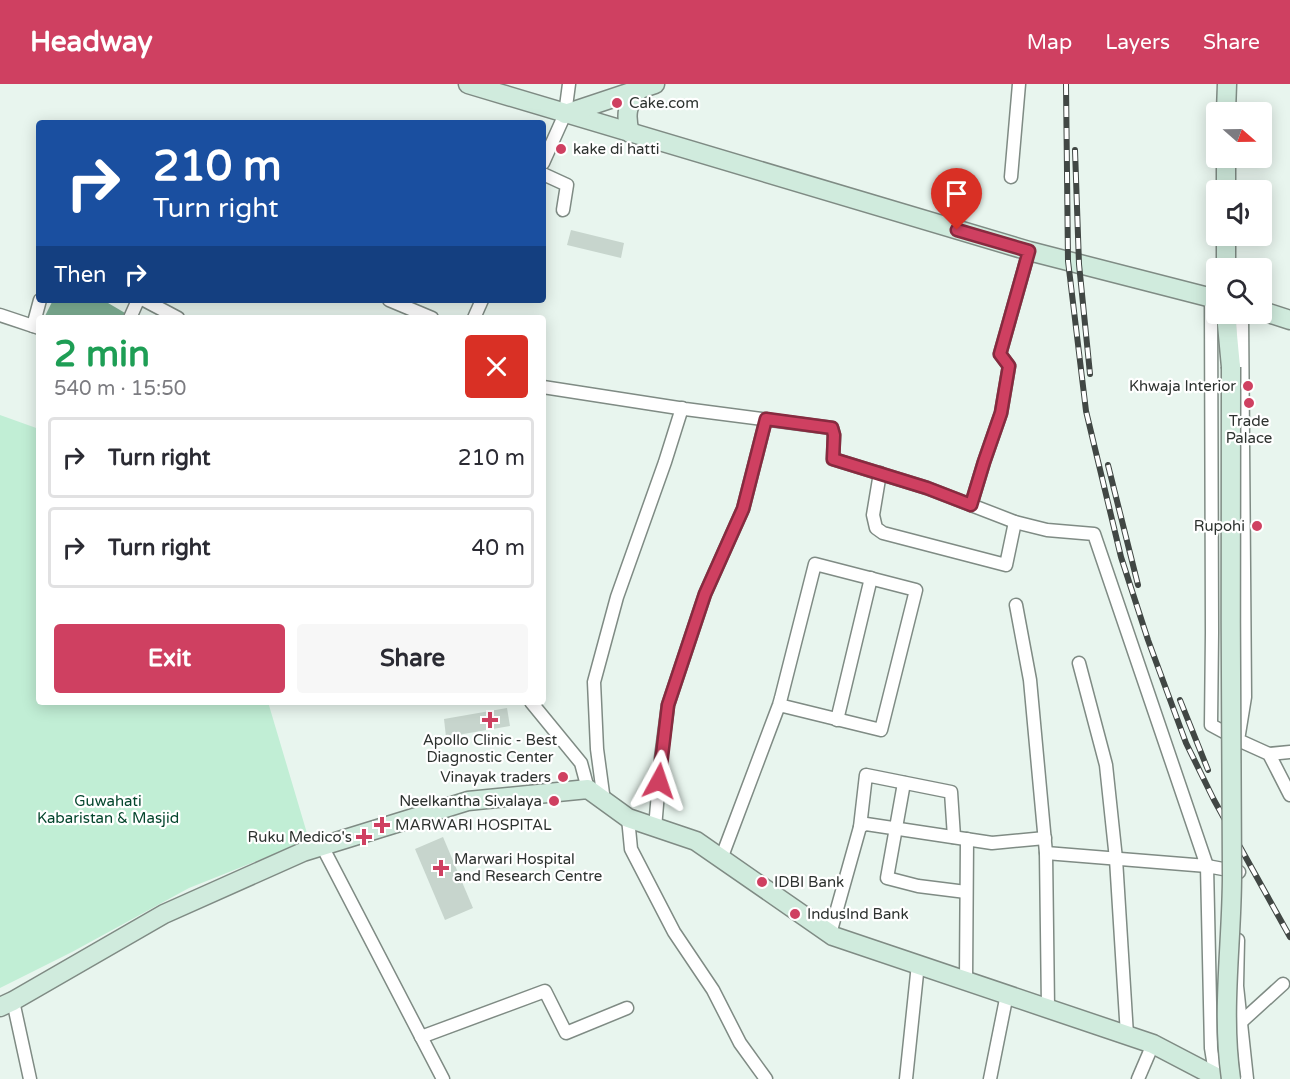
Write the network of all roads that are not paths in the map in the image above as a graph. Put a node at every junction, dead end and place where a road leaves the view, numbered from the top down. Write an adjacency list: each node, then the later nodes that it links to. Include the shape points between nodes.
1 (468, 84): 7 (street)
2 (569, 84): 7 (street)
3 (1019, 84): 11 (street)
4 (1227, 84): 6 (street)
5 (647, 87): 7 (street); 8 (street, via 629,106)
6 (1226, 102)
7 (565, 114): 8 (street); 9 (street)
8 (630, 133): 13 (street)
9 (546, 156)
10 (546, 175): 12 (street, via 567,185)
11 (1011, 177)
12 (563, 210)
13 (1029, 251): 14 (street); 30 (street, via 1000,354 1009,366 1001,413)
14 (1206, 296)
15 (150, 303): 19 (street)
16 (396, 303): 20 (street)
17 (1272, 314): 21 (street)
18 (0, 315): 25 (street)
19 (172, 315)
20 (425, 315)
21 (1290, 320)
22 (1214, 324): 38 (street, via 1211,725)
23 (1227, 324): 70 (street, bridge, via 1231,367 1232,896 1227,1054)
24 (1242, 324): 38 (street, via 1245,697)
25 (36, 327)
26 (546, 387): 27 (street)
27 (682, 408): 28 (street); 44 (street, via 617,597 594,682)
28 (766, 419): 29 (street, via 832,428 833,459); 47 (street, via 743,509 705,594 668,705)
29 (880, 473): 30 (street); 31 (street, via 873,515 876,528 883,533 1006,565)
30 (971, 505): 31 (street)
31 (1015, 522): 56 (street, via 1047,530 1094,534)
32 (871, 578): 36 (street, via 815,564); 37 (street); 37 (street, via 916,590 881,730)
33 (1016, 605): 50 (street, via 1030,680)
34 (1079, 663): 55 (street, via 1106,765)
35 (533, 705): 42 (street, via 581,763)
36 (779, 705): 37 (street); 54 (street)
37 (837, 720)
38 (1238, 740): 40 (street)
39 (1290, 752): 40 (street)
40 (1269, 754): 43 (street)
41 (904, 783): 46 (street, via 866,775); 48 (street); 49 (street, via 951,792)
42 (588, 789): 44 (street); 52 (street, via 468,801)
43 (1290, 795)
44 (604, 801): 45 (street)
45 (628, 818): 47 (street); 73 (street, via 631,849 674,932)
46 (860, 827): 48 (street, via 866,824); 58 (street)
47 (655, 828): 54 (street, via 696,841)
48 (895, 829): 49 (street); 57 (street, via 887,878)
49 (954, 837): 51 (street)
50 (1045, 838): 51 (street, via 992,843); 53 (street)
51 (967, 839): 57 (street)
52 (322, 846): 63 (street, via 164,914); 68 (street)
53 (1046, 854): 55 (street); 65 (street)
54 (721, 859): 58 (street)
55 (1116, 859): 56 (street); 67 (street)
56 (1207, 866): 66 (street, via 1240,872); 70 (street, via 1211,1048)
57 (966, 892): 60 (street)
58 (830, 934): 59 (street)
59 (918, 964): 60 (street); 74 (street)
60 (966, 980): 62 (street)
61 (1283, 984): 66 (street)
62 (1007, 994): 65 (street); 75 (street)
63 (6, 1004): 71 (street)
64 (627, 1008): 68 (street, via 566,1033 545,991)
65 (1048, 1008): 67 (street)
66 (1240, 1023): 77 (street)
67 (1127, 1035): 69 (street)
68 (422, 1037): 72 (street)
69 (1153, 1044): 70 (street); 76 (street)
70 (1220, 1078)
71 (30, 1079)
72 (443, 1079)
73 (766, 1079)
74 (906, 1079)
75 (990, 1079)
76 (1138, 1079)
77 (1246, 1079)

